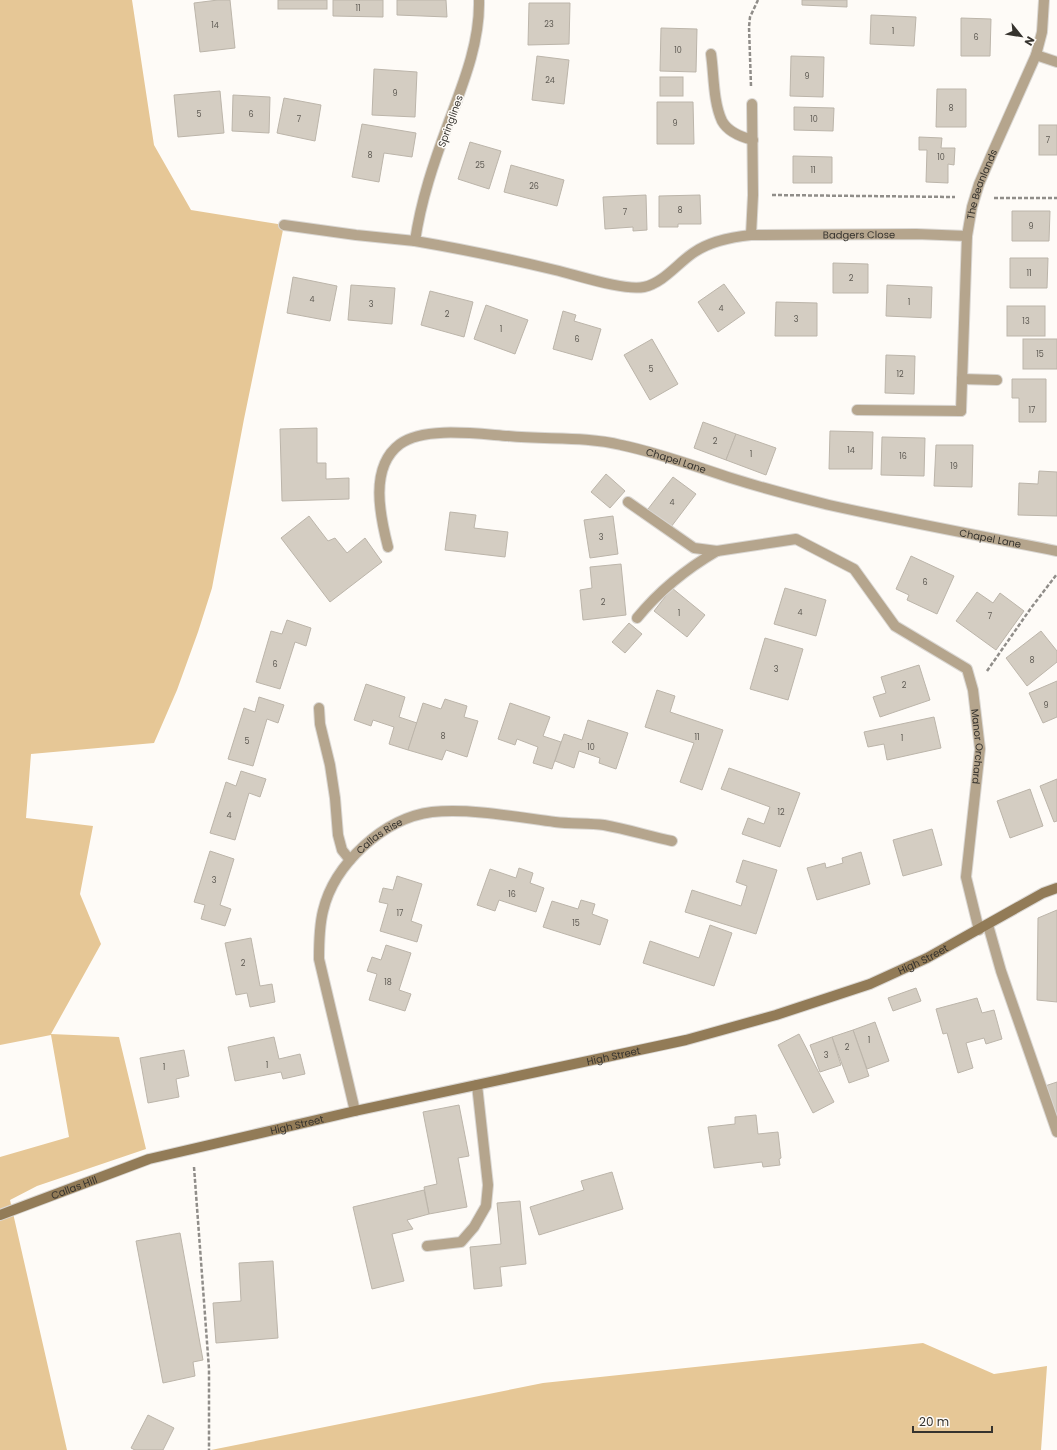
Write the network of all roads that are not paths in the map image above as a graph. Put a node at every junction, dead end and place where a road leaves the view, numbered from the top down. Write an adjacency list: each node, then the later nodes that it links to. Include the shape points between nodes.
1 (479, 0): 11 (street, Springlines, via 475,45 426,188)
2 (1044, 0): 4 (street, The Beanlands, via 1042,32)
3 (711, 54): 7 (street, via 722,122 732,132)
4 (1036, 55): 5 (street); 10 (street, The Beanlands, via 991,156 975,198)
5 (1057, 62)
6 (752, 104): 7 (street)
7 (752, 140): 9 (street)
8 (284, 225): 11 (street)
9 (751, 235): 10 (street, Badgers Close); 11 (street, Badgers Close, via 736,236 700,249 654,283 636,288)
10 (967, 236): 12 (street, The Beanlands)
11 (415, 241)
12 (962, 379): 13 (street); 14 (street, The Beanlands, via 961,411)
13 (997, 380)
14 (857, 410)
15 (628, 502): 17 (street, via 694,548)
16 (388, 547): 18 (street, Chapel Lane, via 382,526 379,499 384,463 391,452 411,438 463,432 621,444 783,494)
17 (717, 551): 19 (street, via 665,588); 25 (street, Manor Orchard, via 796,539 854,569 895,626 967,669 973,690 980,749 966,877)
18 (1057, 551)
19 (637, 618)
20 (319, 708): 22 (street, via 335,798 338,835 342,850)
21 (672, 841): 22 (street, Callas Rise, via 604,825 566,824 468,812 431,812 404,819 371,838)
22 (350, 860): 27 (street, Callas Rise, via 332,888 323,910 319,933 319,959)
23 (1057, 888): 24 (street, High Street, via 1043,893)
24 (988, 925): 25 (street, High Street); 28 (street, via 1001,971)
25 (979, 930): 26 (street, High Street, via 927,958 870,984 776,1015 686,1040)
26 (477, 1085): 27 (street, High Street); 31 (street, via 488,1185 486,1206 461,1242)
27 (355, 1111): 29 (street, High Street)
28 (1057, 1132)
29 (149, 1159): 30 (street, Callas Hill)
30 (0, 1215)
31 (427, 1246)

